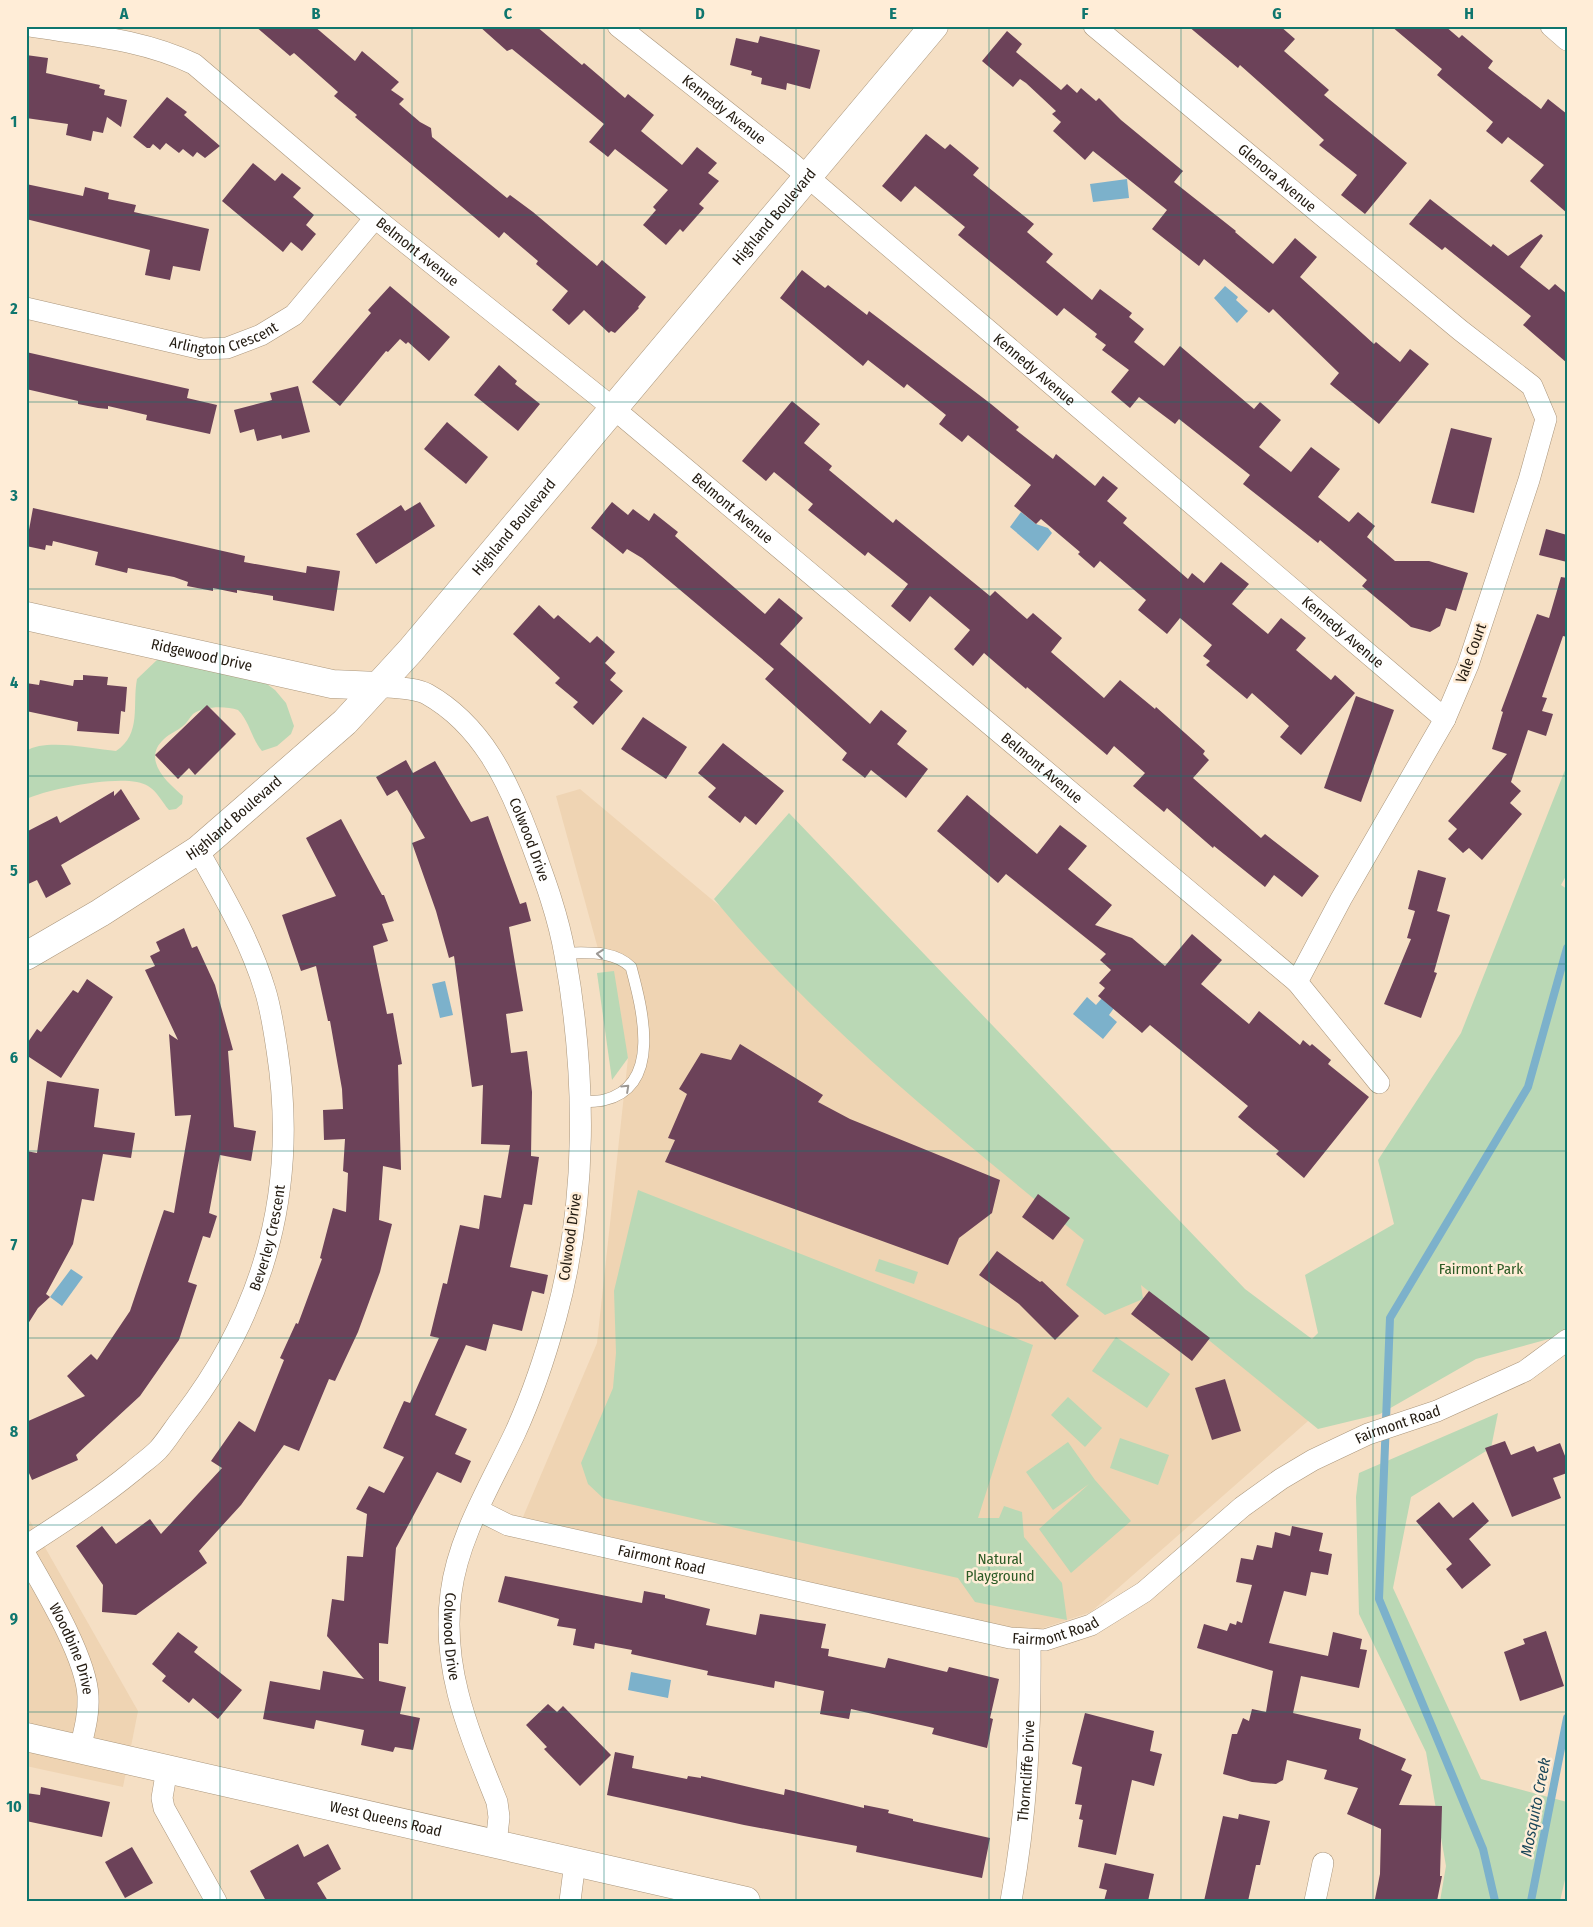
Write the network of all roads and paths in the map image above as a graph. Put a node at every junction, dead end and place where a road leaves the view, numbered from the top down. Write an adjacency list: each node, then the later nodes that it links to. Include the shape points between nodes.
1 (29, 26): 8 (street, Belmont Avenue, via 141,44 172,53 194,64)
2 (618, 26): 7 (street, Kennedy Avenue)
3 (934, 26): 7 (street, Highland Boulevard)
4 (1094, 26): 10 (street, Glenora Avenue)
5 (1551, 26): 6 (street)
6 (1567, 40)
7 (806, 177): 11 (street, Highland Boulevard); 14 (street, Kennedy Avenue)
8 (375, 218): 9 (street, Arlington Crescent, via 294,315 261,335 227,348 202,349); 11 (street, Belmont Avenue)
9 (26, 308)
10 (1460, 330): 14 (street, Vale Court, via 1532,386 1546,419 1471,656)
11 (613, 408): 13 (street, Highland Boulevard); 18 (street, Belmont Avenue)
12 (26, 616): 13 (street, Ridgewood Drive, via 332,684)
13 (378, 686): 15 (street, Highland Boulevard, via 345,722); 16 (street, Colwood Drive, via 426,694 463,722 490,753 512,793 544,877)
14 (1445, 719): 18 (street, Vale Court)
15 (198, 850): 17 (street, Highland Boulevard); 23 (street, Beverley Crescent, via 251,950 266,991 284,1093 283,1163 273,1230 255,1288 231,1346 157,1450 100,1498)
16 (565, 953): 20 (street, Colwood Drive); 20 (lane, one-way to 16, via 604,1100 624,1092 642,1064 645,1043 631,967 623,959 603,953)
17 (26, 956)
18 (1297, 982): 19 (street, Belmont Avenue)
19 (1379, 1083)
20 (581, 1102): 22 (street, Colwood Drive, via 571,1243 556,1316 538,1378)
21 (1567, 1340): 25 (street, Fairmont Road, via 1525,1372 1416,1419 1368,1434 1313,1460 1242,1507 1144,1592 1091,1625 1045,1640)
22 (478, 1510): 25 (street, Fairmont Road, via 508,1526); 29 (street, Colwood Drive, via 459,1558 451,1591 448,1622 450,1660 460,1710 497,1802)
23 (26, 1546)
24 (26, 1556): 27 (street, Woodbine Drive, via 57,1611 83,1670 88,1711)
25 (1030, 1641): 35 (street, Thorncliffe Drive, via 1029,1767)
26 (26, 1737): 27 (street, West Queens Road)
27 (80, 1749): 28 (street, West Queens Road)
28 (167, 1769): 29 (street, West Queens Road); 32 (street, via 162,1798 164,1808)
29 (496, 1844): 30 (street, West Queens Road)
30 (576, 1862): 33 (street); 34 (street, West Queens Road)
31 (1323, 1863): 36 (street)
32 (216, 1901)
33 (570, 1901)
34 (746, 1901)
35 (1011, 1901)
36 (1315, 1901)

